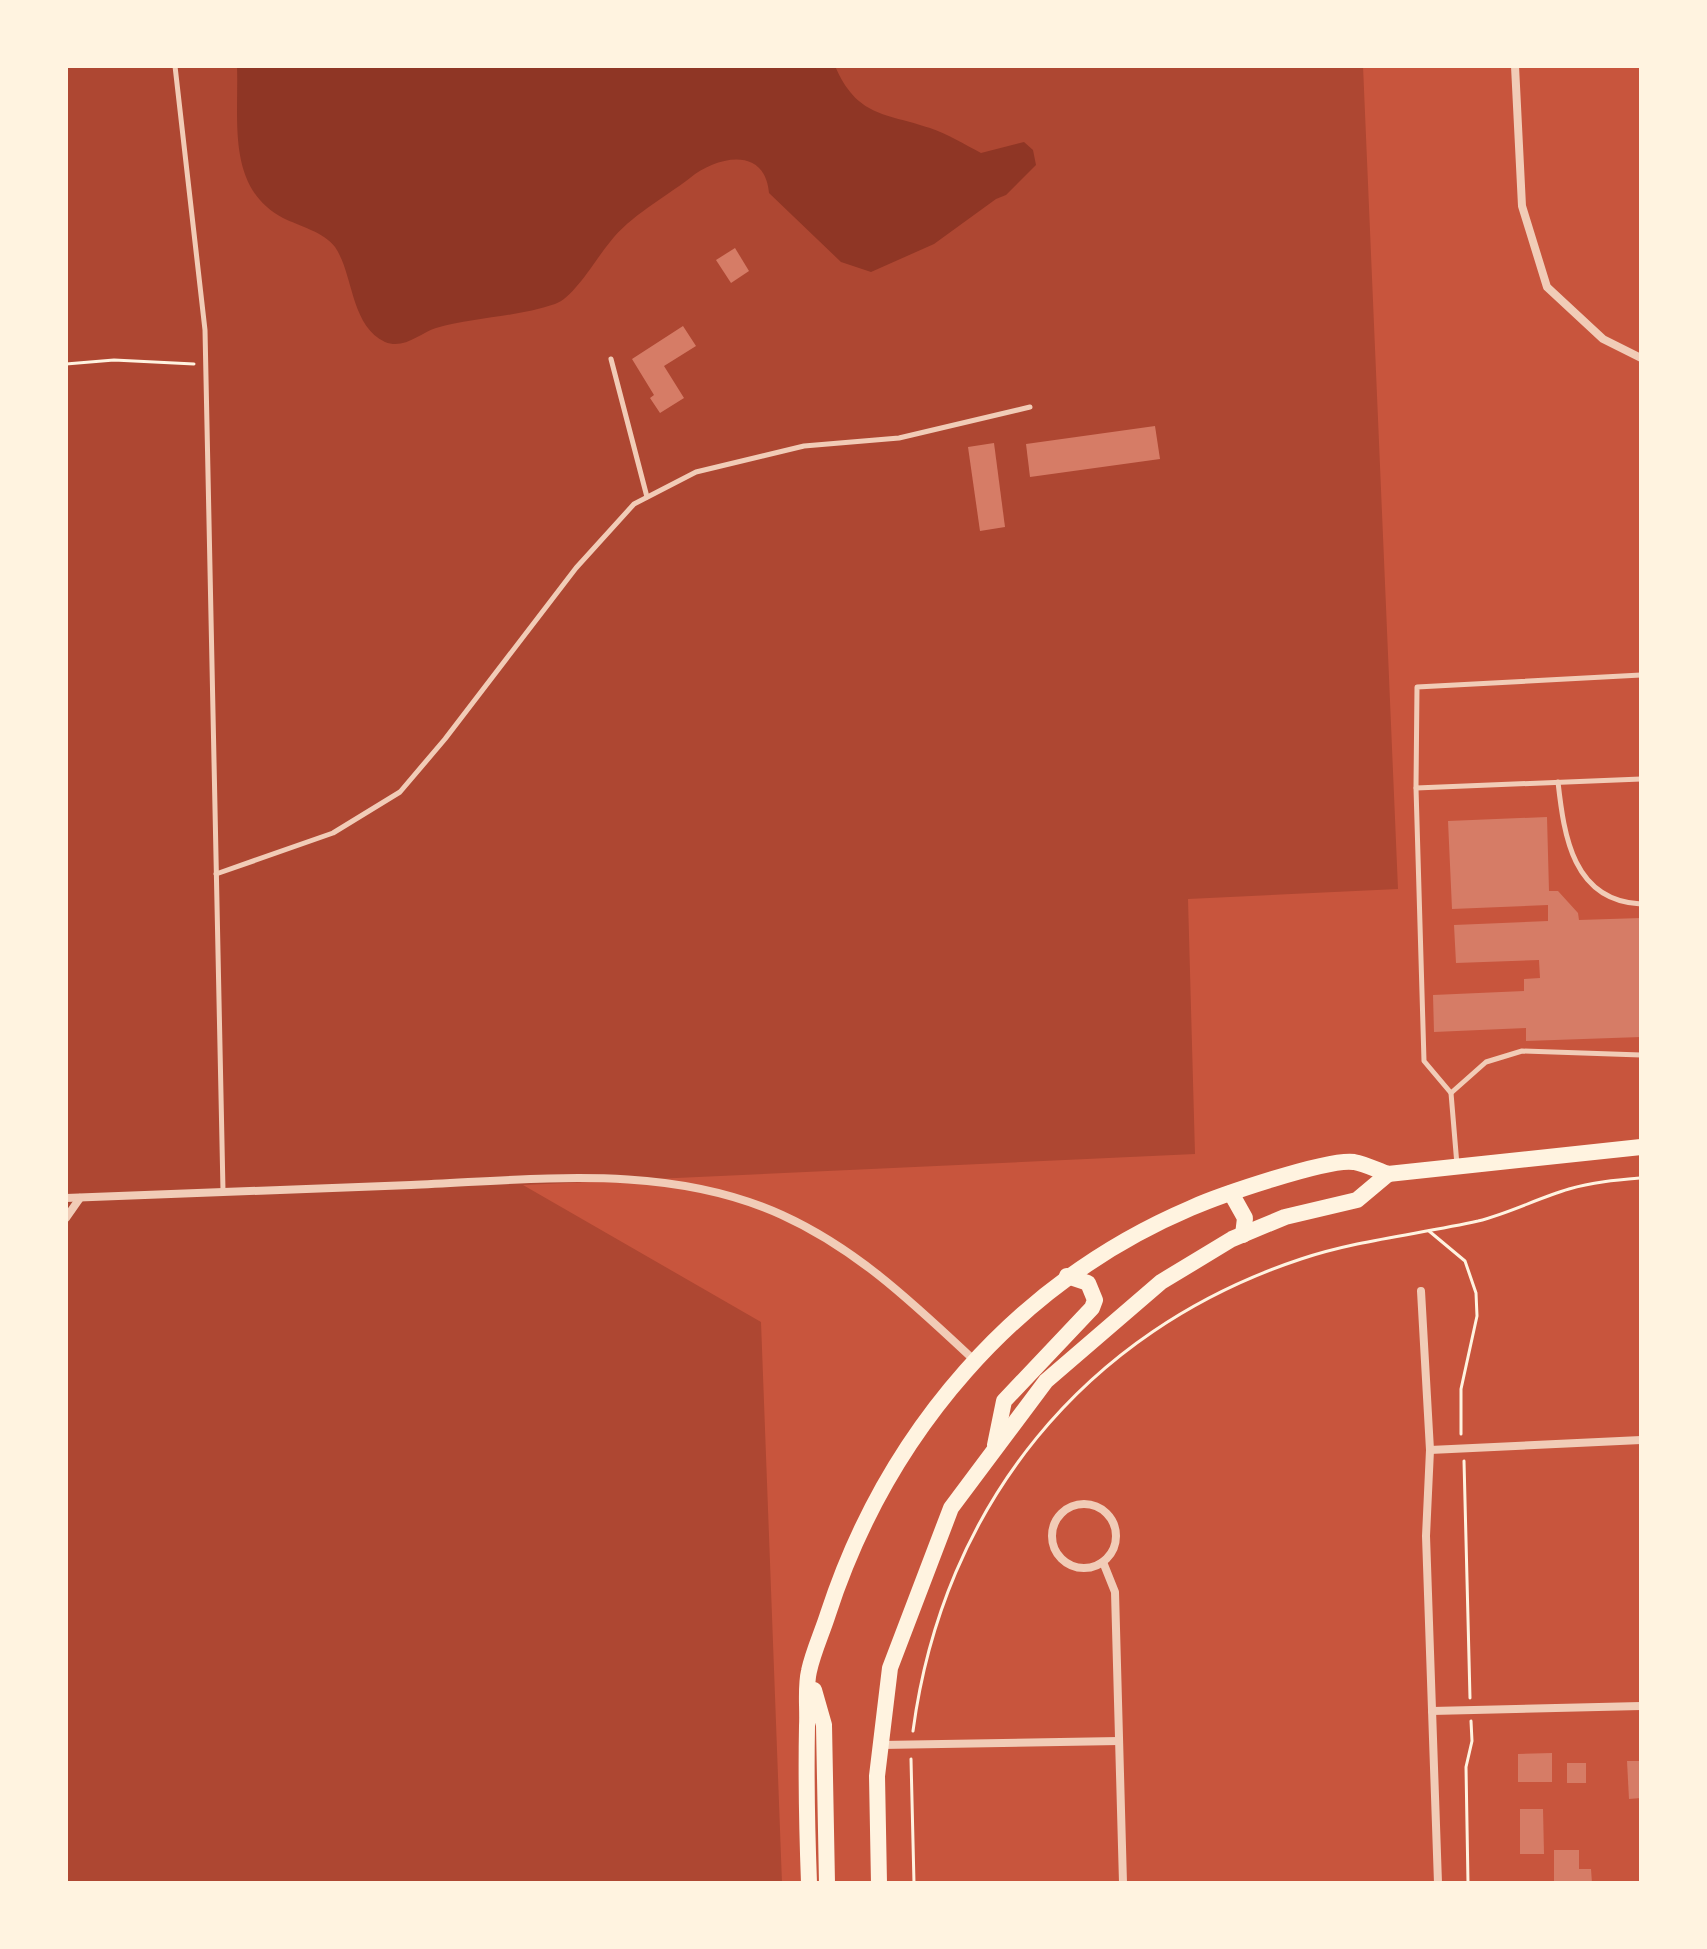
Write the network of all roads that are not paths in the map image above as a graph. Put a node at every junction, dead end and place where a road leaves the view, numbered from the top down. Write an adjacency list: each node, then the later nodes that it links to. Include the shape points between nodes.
1 (175, 66): 11 (lane, via 205,364)
2 (1515, 66): 3 (street, via 1522,206 1547,287 1603,339)
3 (1641, 358)
4 (611, 359): 6 (lane)
5 (1030, 407): 6 (lane, via 899,438 789,450 696,472)
6 (647, 497): 11 (lane, via 634,504 576,568 400,792 333,833)
7 (1641, 675): 10 (lane, via 1417,687)
8 (1641, 779): 9 (lane)
9 (1558, 782): 10 (lane); 12 (lane, via 1564,837 1582,873 1602,893)
10 (1416, 788): 14 (lane, via 1424,1061)
11 (216, 874): 18 (lane)
12 (1641, 904)
13 (1641, 1055): 14 (lane, via 1522,1051 1486,1062)
14 (1451, 1093): 16 (lane)
15 (1641, 1147): 16 (main road)
16 (1457, 1166): 17 (main road)
17 (1388, 1174): 19 (main road, via 1351,1162); 23 (main road, via 1357,1200 1285,1217)
18 (223, 1192): 21 (street); 26 (street, via 595,1178 688,1184 780,1214 840,1245 893,1284)
19 (1231, 1193): 23 (main road, via 1245,1218); 24 (main road, via 1163,1220)
20 (66, 1198): 21 (street)
21 (80, 1198): 22 (street)
22 (66, 1218)
23 (1243, 1235): 28 (main road, via 1161,1282 1092,1341 1046,1381)
24 (1067, 1276): 26 (main road); 28 (main road, via 1088,1283 1095,1300 1092,1308 1004,1401)
25 (1421, 1291): 29 (street)
26 (974, 1360): 31 (main road, via 927,1417 884,1484 847,1556)
27 (1641, 1440): 29 (street)
28 (994, 1450): 35 (main road, via 951,1508 890,1668)
29 (1430, 1450): 33 (street, via 1426,1536)
30 (1103, 1562): 30 (street, via 1117,1535 1109,1516 1091,1505 1070,1507 1055,1522 1057,1554 1073,1567); 34 (street, via 1115,1592)
31 (809, 1673): 36 (main road); 37 (main road, via 824,1725)
32 (1641, 1706): 33 (street)
33 (1432, 1711): 40 (street)
34 (1119, 1741): 35 (street); 39 (street)
35 (881, 1745): 38 (main road)
36 (809, 1883)
37 (827, 1883)
38 (879, 1883)
39 (1123, 1883)
40 (1438, 1883)

